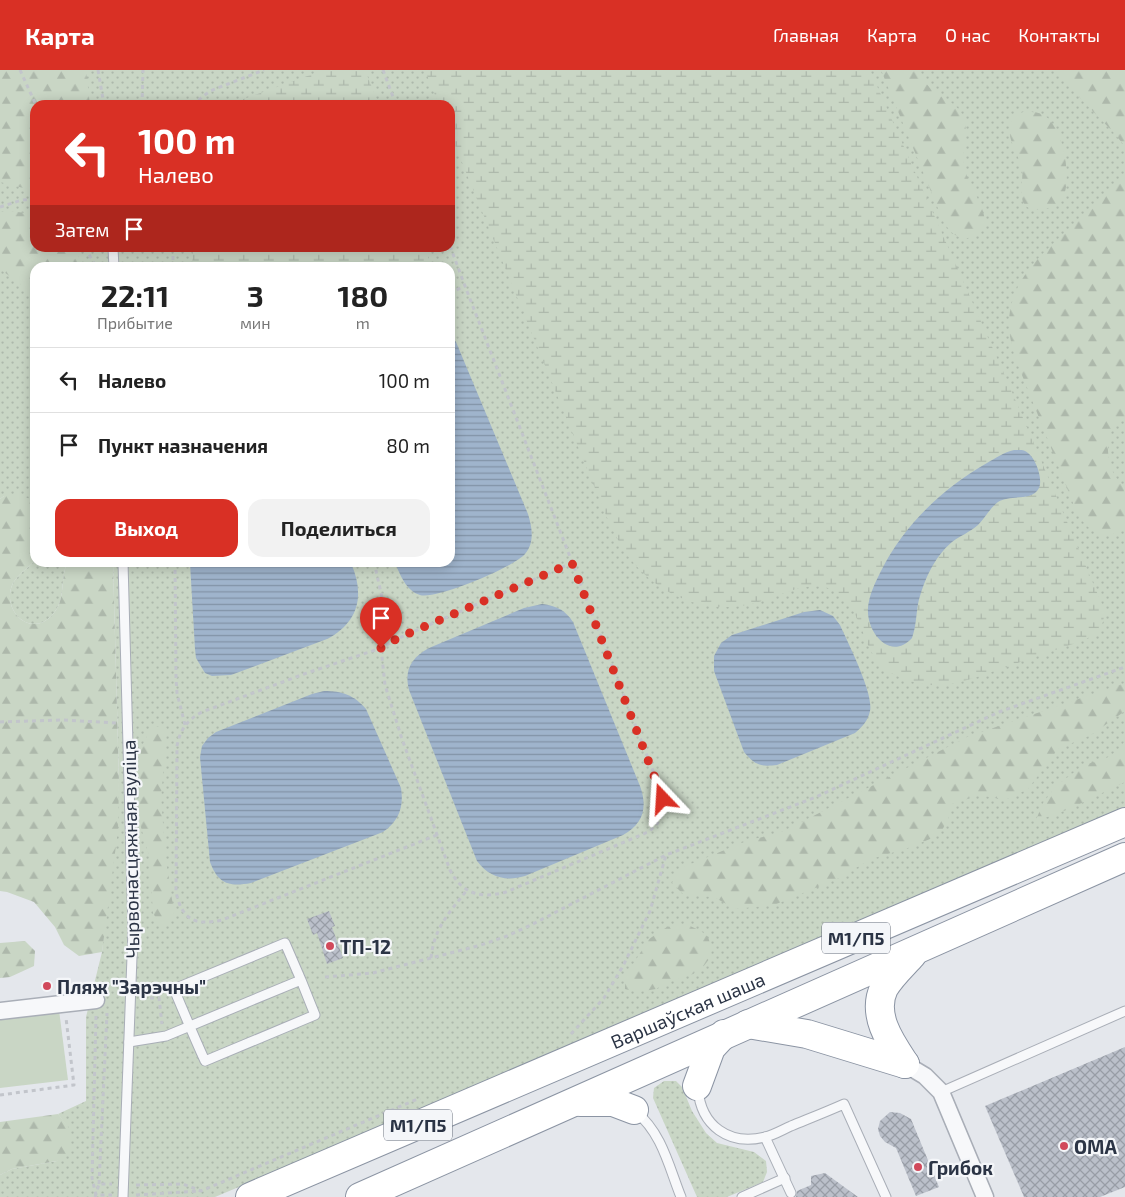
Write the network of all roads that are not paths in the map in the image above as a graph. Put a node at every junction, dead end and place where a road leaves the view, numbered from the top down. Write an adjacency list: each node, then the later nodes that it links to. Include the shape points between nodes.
1 (123, 567): 11 (lane, Чырвонасцяжная вуліца, via 133,930)
2 (1125, 822): 23 (highway, Варшаўская шаша / М1/П5)
3 (1125, 857): 4 (highway, Варшаўская шаша / М1/П5)
4 (918, 950): 10 (highway, Варшаўская шаша / М1/П5); 12 (highway, via 884,988 880,1004 887,1037)
5 (300, 980): 9 (lane); 9 (lane, via 315,1014 205,1061); 9 (lane, via 285,943 174,989)
6 (102, 1000): 7 (street)
7 (0, 1011)
8 (1125, 1011): 14 (lane)
9 (190, 1027): 11 (lane, via 163,1037)
10 (736, 1029): 12 (highway, via 807,1034); 13 (highway, via 711,1048); 15 (highway, Варшаўская шаша / М1/П5)
11 (130, 1042): 22 (lane, Чырвонасцяжная вуліца)
12 (905, 1064): 14 (street, via 925,1076)
13 (697, 1086): 17 (lane, via 699,1103 710,1124 721,1133 745,1139)
14 (941, 1092): 28 (street)
15 (574, 1102): 16 (highway, via 613,1102); 18 (highway, Варшаўская шаша / М1/П5)
16 (634, 1110): 25 (lane, via 654,1131)
17 (766, 1137): 19 (lane); 27 (lane, via 844,1104)
18 (412, 1175): 21 (lane); 24 (highway, Варшаўская шаша / М1/П5)
19 (785, 1178): 20 (lane); 26 (lane)
20 (791, 1193)
21 (392, 1195)
22 (122, 1196)
23 (250, 1197)
24 (360, 1197)
25 (681, 1197)
26 (742, 1197)
27 (886, 1197)
28 (985, 1197)

